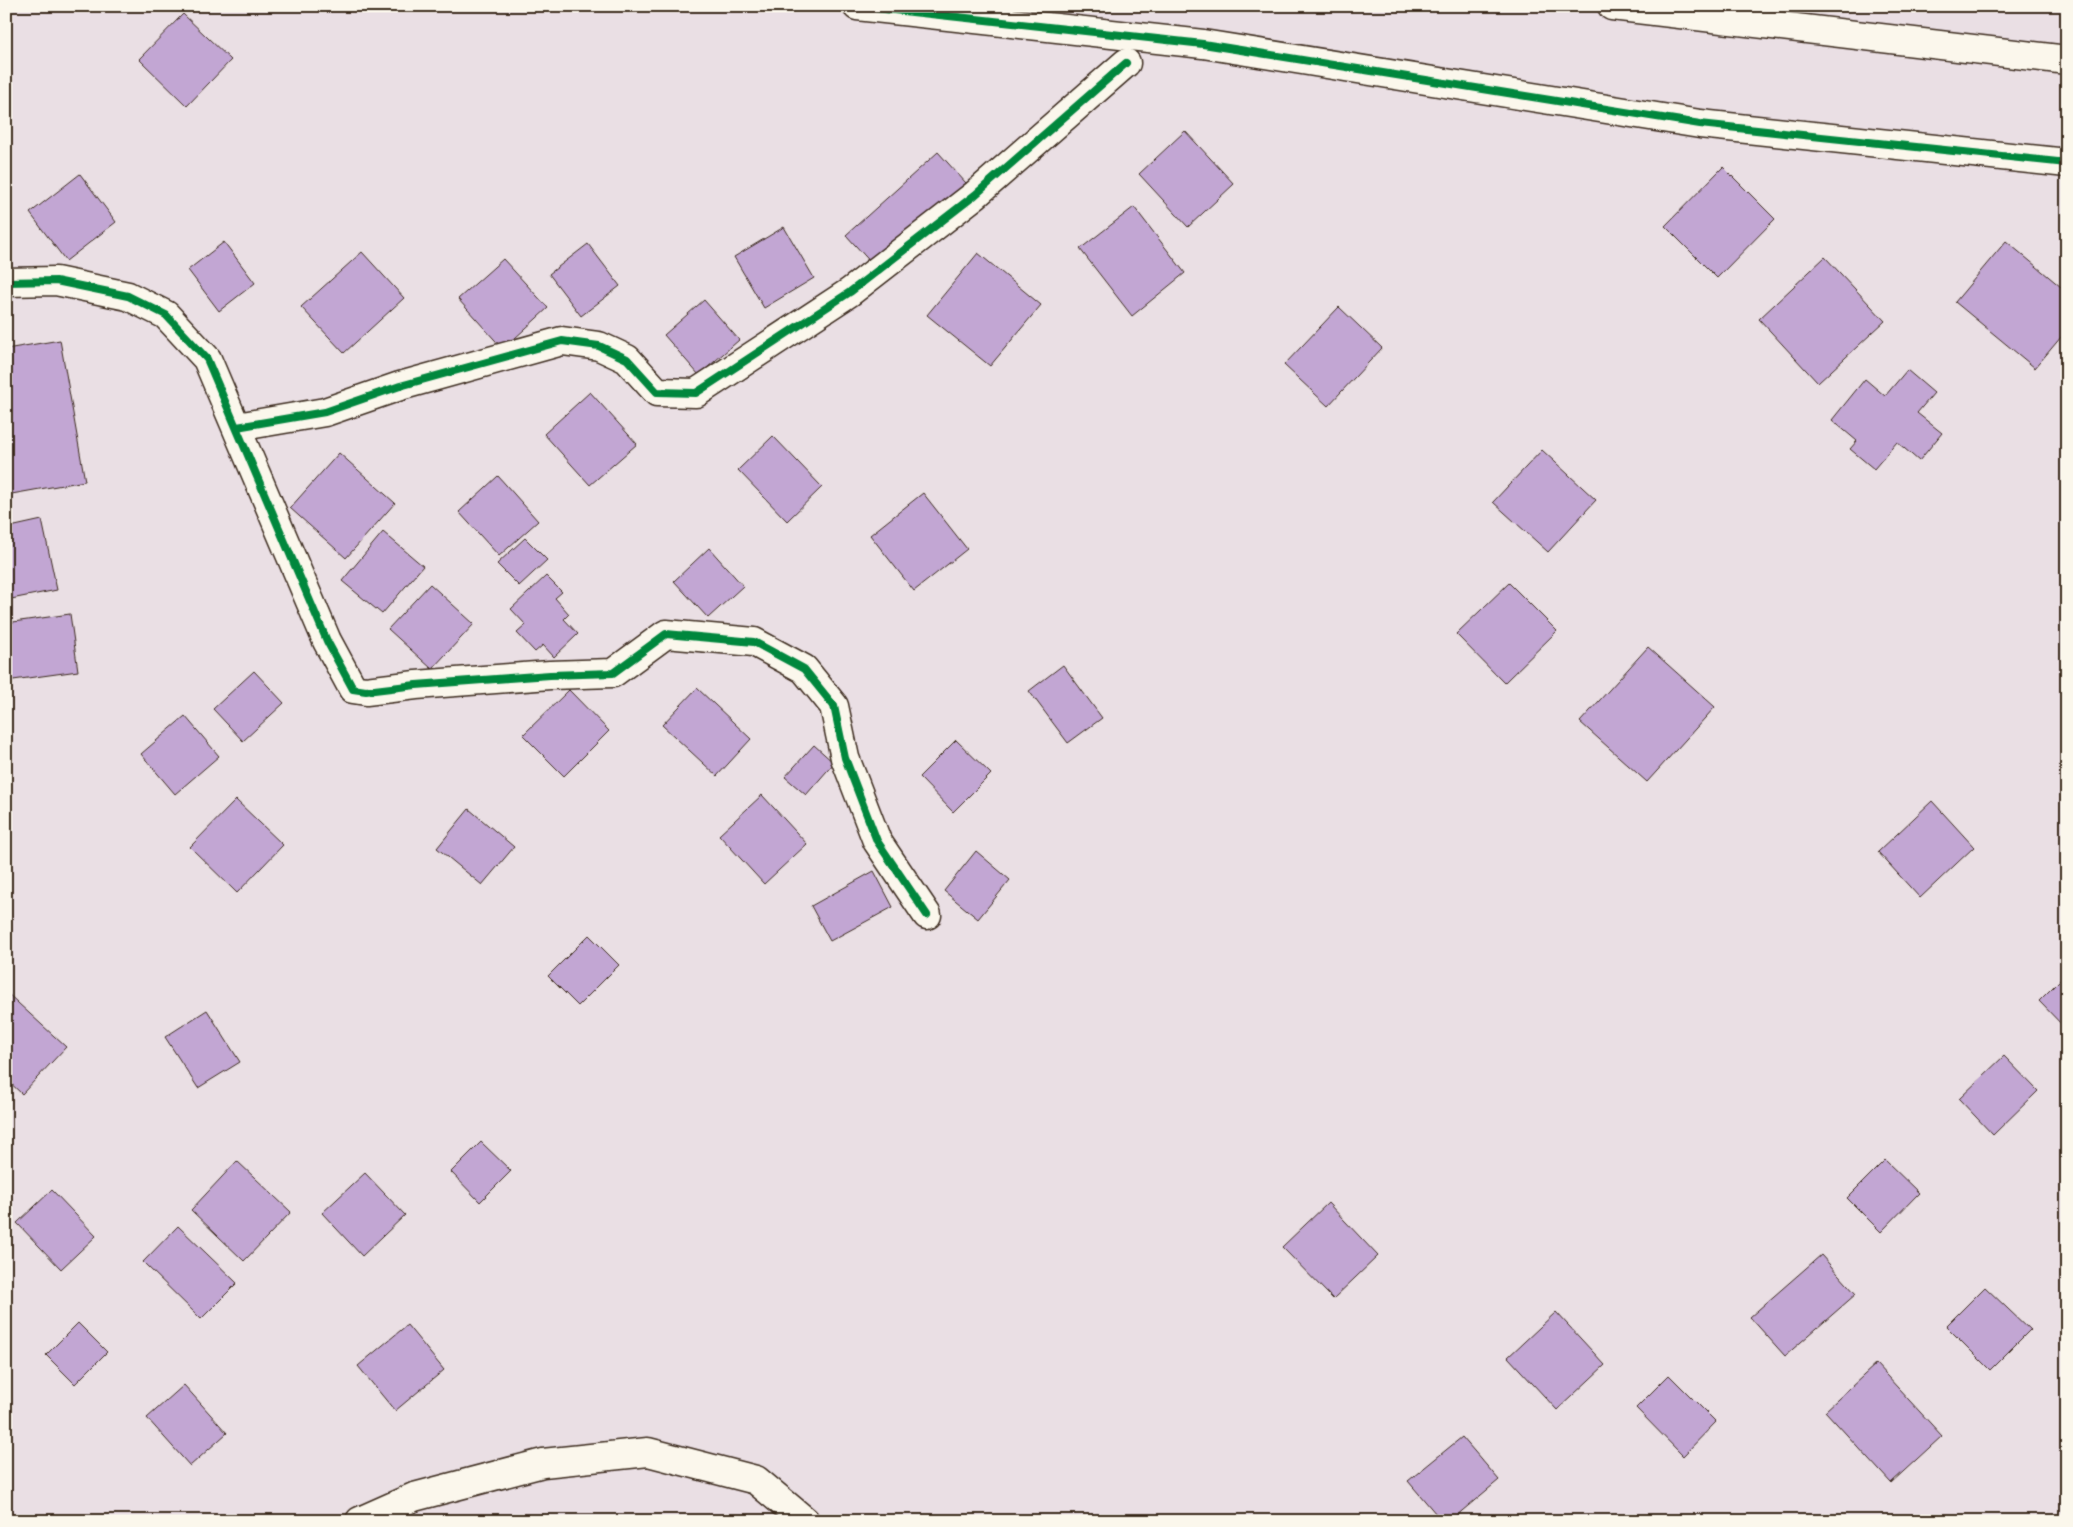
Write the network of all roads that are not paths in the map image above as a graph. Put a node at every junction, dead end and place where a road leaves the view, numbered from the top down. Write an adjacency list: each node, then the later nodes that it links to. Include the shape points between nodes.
1 (857, 6): 5 (main road, via 1203,44 1700,124)
2 (1612, 6): 3 (main road)
3 (2067, 60)
4 (1126, 63): 7 (main road, via 975,195 858,286 696,393 657,392 627,359 599,346 562,341 400,386 325,412)
5 (2067, 163)
6 (6, 282): 7 (main road, via 56,281 128,296 166,316 207,359)
7 (237, 427): 8 (main road, via 327,641 353,689 366,691 550,675 612,673 666,634 754,642 804,669 834,706 845,758 877,841)
8 (927, 915)
9 (360, 1521): 10 (main road, via 414,1497 543,1463 648,1452 756,1480)
10 (805, 1521)

